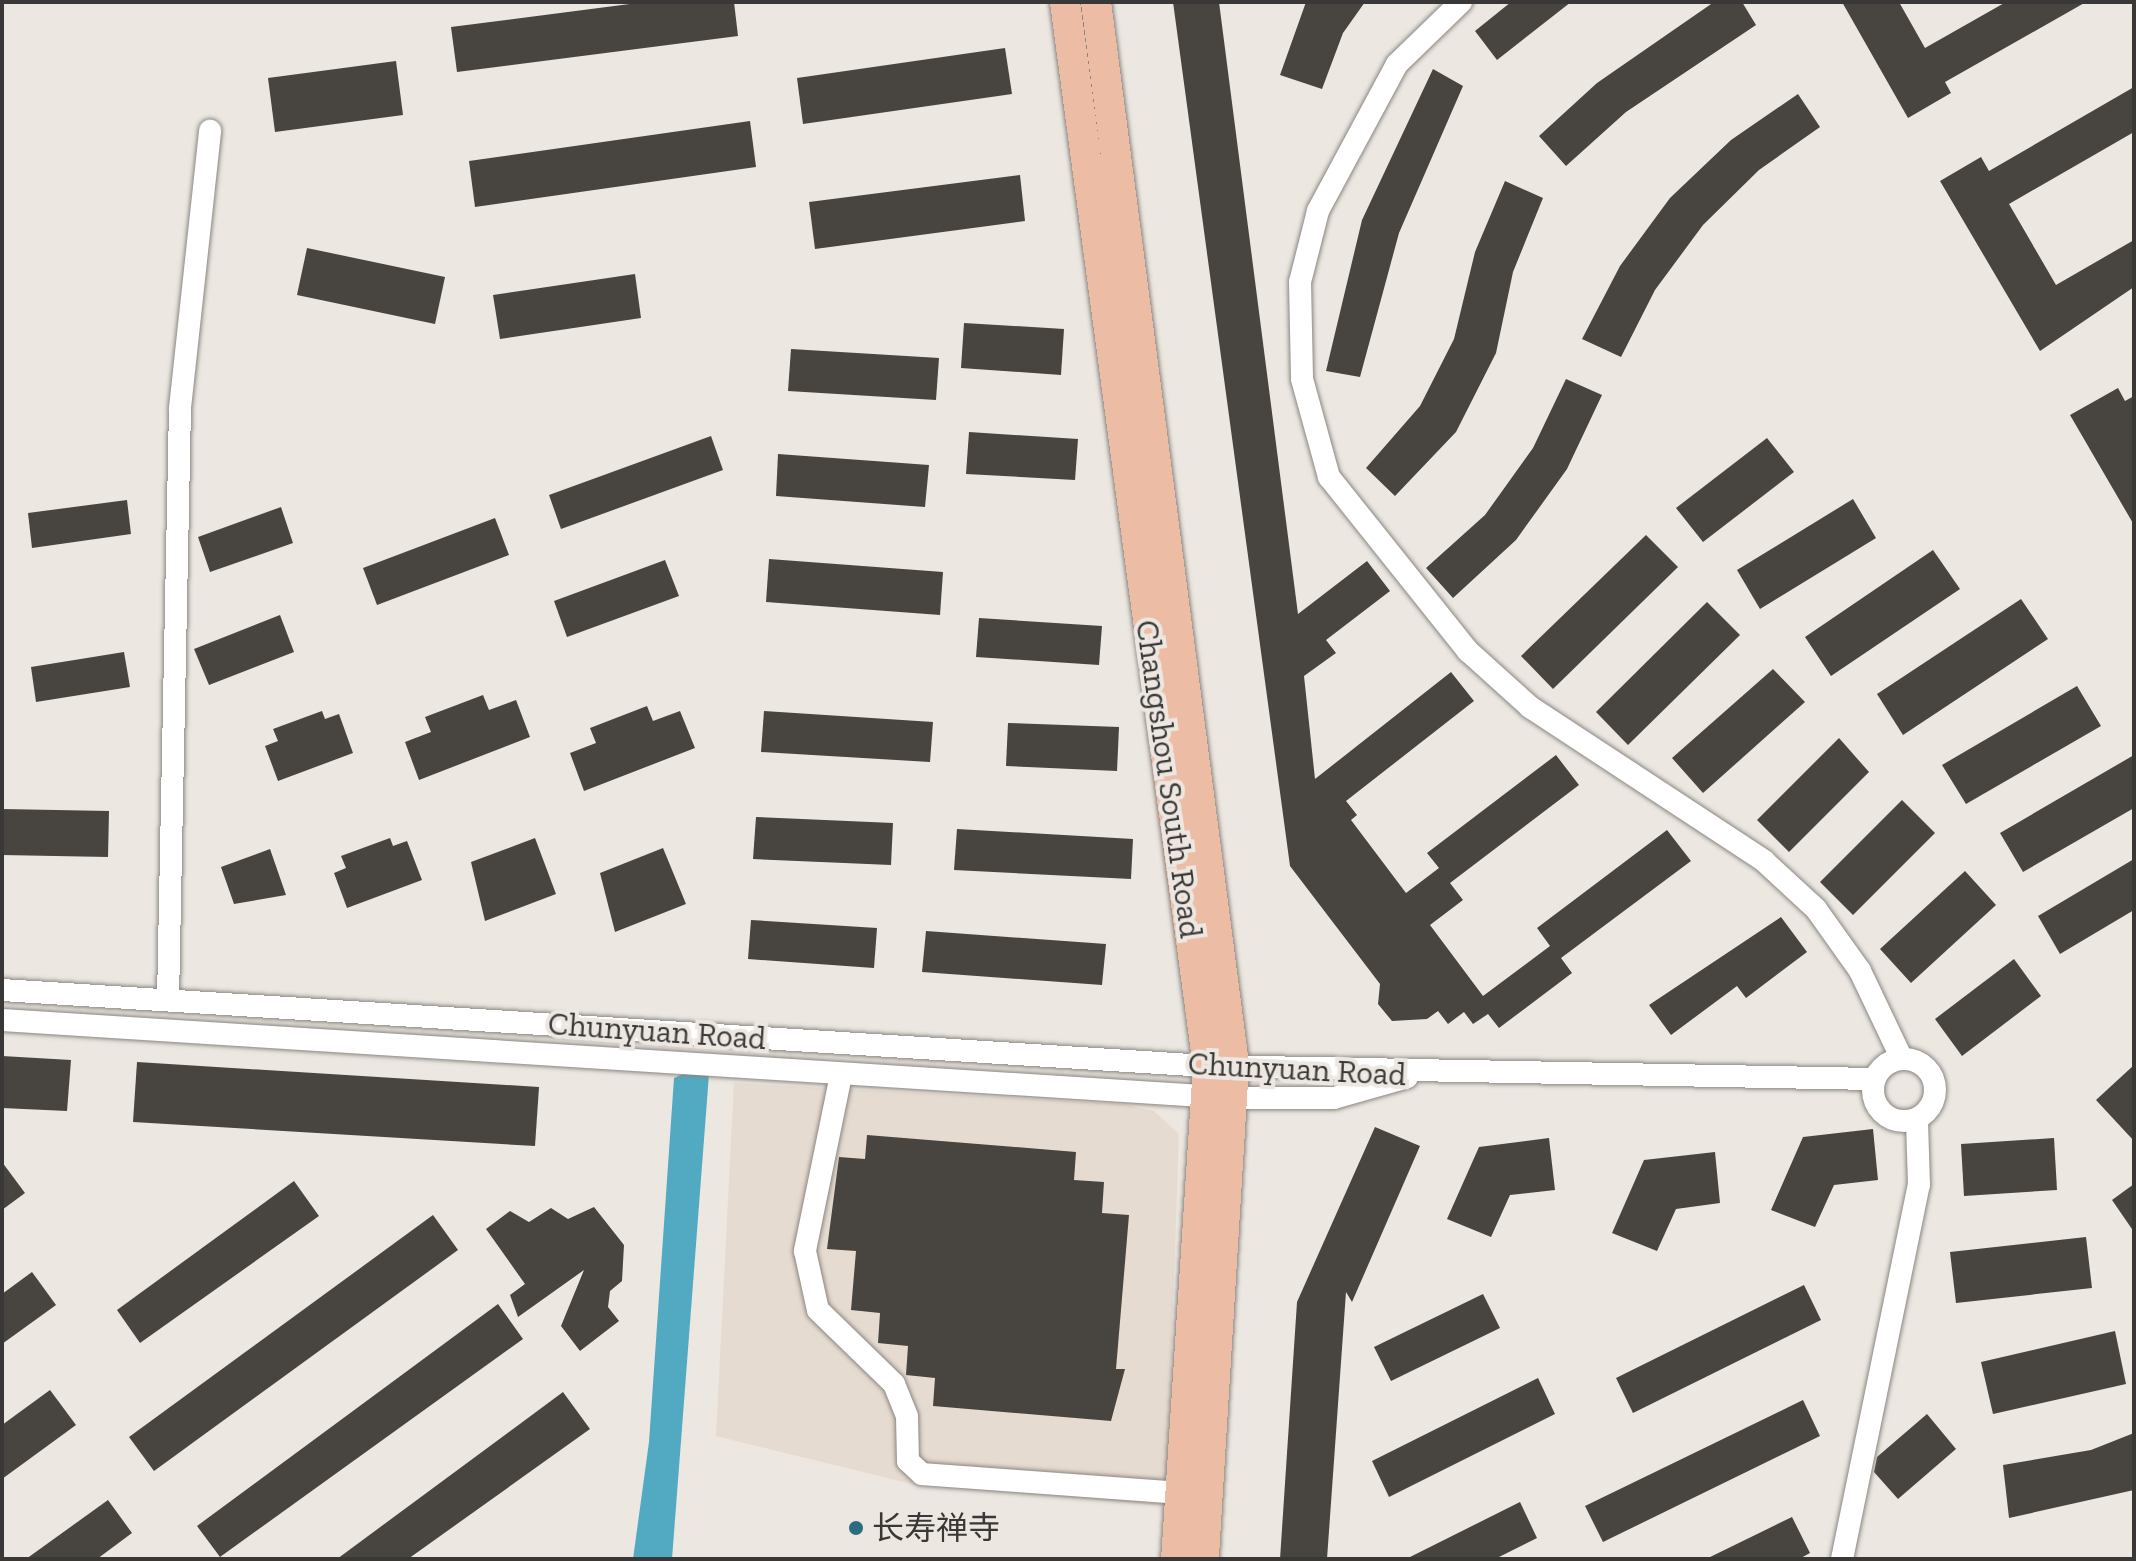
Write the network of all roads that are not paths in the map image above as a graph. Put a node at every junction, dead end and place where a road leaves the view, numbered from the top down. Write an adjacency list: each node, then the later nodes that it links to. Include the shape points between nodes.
1 (1065, 2): 9 (main road, Changshou South Road)
2 (1096, 2): 9 (main road, Changshou South Road)
3 (1461, 2): 8 (street, via 1397,64 1318,211 1300,282 1302,379 1329,477 1468,651 1530,707 1764,861 1816,909 1860,971)
4 (210, 131): 6 (street, via 180,408)
5 (2, 990): 6 (street, Chunyuan Road)
6 (168, 1000): 9 (street, Chunyuan Road)
7 (2, 1020): 11 (street, Chunyuan Road)
8 (1901, 1057): 12 (street); 14 (street, via 1930,1071 1936,1096)
9 (1221, 1066): 10 (street, Chunyuan Road); 13 (main road, Changshou South Road)
10 (1422, 1073): 12 (street); 13 (street, Chunyuan Road, via 1334,1098)
11 (841, 1075): 13 (street, Chunyuan Road); 15 (street, via 805,1251 818,1310 894,1384 907,1417 908,1461 922,1474)
12 (1873, 1079): 14 (street, via 1875,1105 1895,1121)
13 (1221, 1097): 15 (main road, Changshou South Road); 17 (main road, Changshou South Road)
14 (1917, 1120): 18 (street, via 1919,1185)
15 (1180, 1493): 16 (main road, Changshou South Road)
16 (1176, 1559)
17 (1204, 1559)
18 (1842, 1559)

